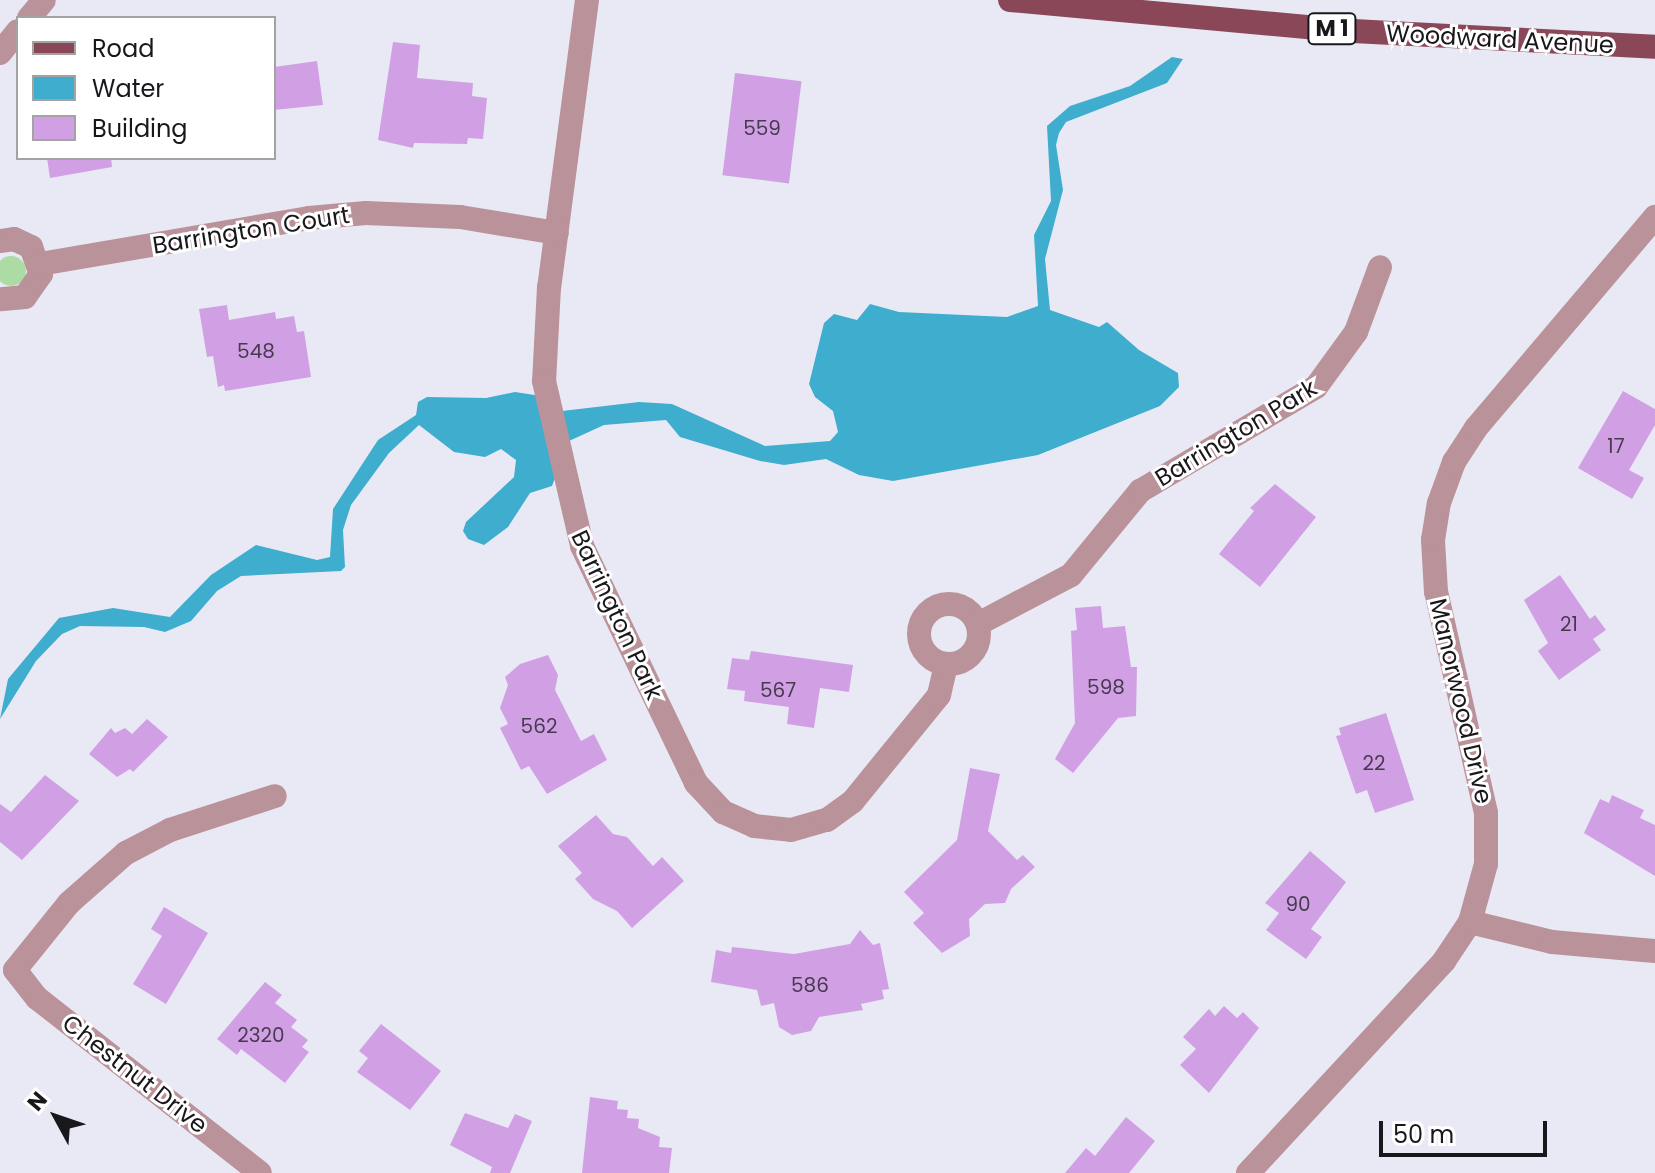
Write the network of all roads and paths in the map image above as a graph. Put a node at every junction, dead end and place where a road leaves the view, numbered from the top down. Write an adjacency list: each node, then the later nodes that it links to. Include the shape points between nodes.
1 (44, 0): 4 (street)
2 (587, 0): 9 (street, Barrington Park)
3 (1010, 0): 6 (main road, Woodward Avenue / M 1, via 1353,31)
4 (31, 16)
5 (16, 33): 7 (street)
6 (1655, 47)
7 (0, 53)
8 (1655, 217): 17 (street, Manorwood Drive, via 1476,428 1449,473 1439,503 1433,540 1436,592 1486,813 1485,873)
9 (557, 233): 11 (street, Barrington Court, via 460,217 366,213); 15 (street, Barrington Park, via 543,341 544,381 567,499 588,562 696,783 715,806 744,823 773,830 801,828 847,806 939,695)
10 (0, 241): 11 (street, via 23,242)
11 (40, 264): 13 (street, via 32,291 16,300)
12 (1380, 267): 14 (street, Barrington Park, via 1356,332 1316,387 1140,491 1071,575)
13 (0, 299)
14 (978, 624): 15 (street, via 976,649 963,661); 15 (street, via 959,605 941,605 925,615 920,641 929,657)
15 (946, 664)
16 (275, 796): 19 (street, via 170,830 126,853 69,903)
17 (1470, 922): 18 (street, via 1567,944); 21 (street, Manorwood Drive, via 1444,961)
18 (1655, 951)
19 (8, 969): 20 (street, Chestnut Drive, via 37,998)
20 (260, 1173)
21 (1248, 1173)

